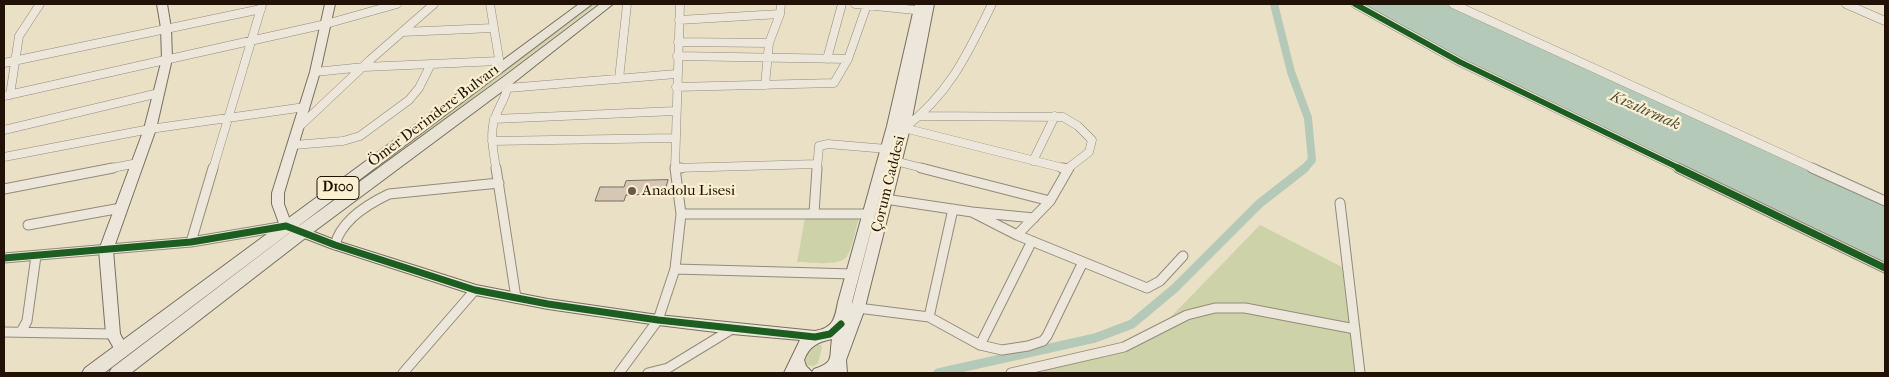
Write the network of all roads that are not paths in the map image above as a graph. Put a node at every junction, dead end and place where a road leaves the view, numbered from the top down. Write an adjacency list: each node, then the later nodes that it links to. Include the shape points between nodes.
1 (40, 4): 38 (street, via 19,36)
2 (162, 4): 27 (street)
3 (330, 4): 26 (street)
4 (366, 4): 22 (street)
5 (393, 4): 22 (street)
6 (434, 4): 29 (street)
7 (490, 4): 28 (street)
8 (586, 4): 43 (highway, Ömer Derindere Bulvarı / D100)
9 (607, 4): 43 (highway, Ömer Derindere Bulvarı / D100)
10 (627, 4): 45 (street)
11 (680, 4): 24 (street)
12 (781, 4): 23 (street)
13 (842, 4): 35 (street)
14 (855, 4): 19 (street)
15 (992, 4): 52 (street, via 957,75)
16 (1355, 4): 96 (street, via 1460,62)
17 (1453, 4): 75 (street)
18 (1846, 4): 25 (street)
19 (866, 5): 21 (street); 36 (street)
20 (262, 7): 27 (street); 30 (street)
21 (924, 7): 57 (street, Çorum Caddesi)
22 (366, 13): 26 (street)
23 (780, 14): 24 (street); 32 (street)
24 (679, 20): 31 (street)
25 (1885, 22)
26 (326, 24): 30 (street); 42 (street)
27 (166, 28): 37 (street); 38 (street)
28 (493, 28): 29 (street); 43 (street)
29 (402, 32): 41 (street)
30 (253, 40): 37 (street); 54 (street)
31 (678, 42): 32 (street); 33 (street)
32 (769, 43): 34 (street)
33 (677, 56): 34 (street); 44 (street)
34 (768, 56): 35 (street); 46 (street)
35 (826, 59): 36 (street)
36 (848, 59): 46 (street, via 834,83)
37 (167, 60): 48 (street); 49 (street)
38 (14, 61): 39 (street); 49 (street)
39 (4, 64)
40 (431, 64): 41 (street); 43 (street); 62 (street, via 409,100 360,136 343,141)
41 (364, 67): 42 (street); 56 (street)
42 (315, 72): 50 (street)
43 (503, 74): 45 (street); 55 (street); 85 (highway, Ömer Derindere Bulvarı / D100); 86 (highway, Ömer Derindere Bulvarı / D100)
44 (676, 74): 45 (street); 47 (street)
45 (620, 79)
46 (765, 84): 47 (street)
47 (676, 87): 51 (street)
48 (159, 93): 58 (street); 59 (street)
49 (7, 96)
50 (305, 106): 54 (street); 56 (street)
51 (675, 111): 55 (street); 60 (street)
52 (922, 116): 53 (street); 57 (street)
53 (1054, 116): 66 (street); 70 (street, via 1063,117 1078,126 1092,140 1089,152)
54 (228, 118): 58 (street); 89 (street)
55 (494, 120): 61 (street)
56 (300, 126): 62 (street)
57 (898, 127): 63 (street, Çorum Caddesi); 65 (street, Çorum Caddesi); 66 (street)
58 (150, 129): 64 (street); 67 (street)
59 (4, 130)
60 (675, 138): 61 (street); 69 (street)
61 (492, 141): 71 (street)
62 (294, 145): 85 (street, via 278,193 278,204)
63 (887, 149): 68 (street, via 821,144); 82 (street, Çorum Caddesi)
64 (4, 157)
65 (895, 161): 73 (street, Çorum Caddesi); 74 (street)
66 (1033, 161): 70 (street)
67 (138, 163): 72 (street); 77 (street)
68 (817, 164): 69 (street); 80 (street)
69 (675, 168): 81 (street)
70 (1067, 169): 74 (street)
71 (499, 183): 90 (street, via 385,194 348,222 338,234); 100 (street)
72 (4, 189)
73 (885, 199): 78 (street); 101 (street, Çorum Caddesi)
74 (1050, 201): 83 (street)
75 (1885, 201)
76 (1340, 203): 106 (street)
77 (121, 208): 84 (street); 91 (street)
78 (953, 209): 79 (street); 102 (street)
79 (972, 212): 83 (street); 87 (street)
80 (814, 213): 81 (street); 82 (street)
81 (681, 214): 97 (street)
82 (869, 214): 98 (street, Çorum Caddesi)
83 (1034, 218): 87 (street)
84 (28, 225)
85 (286, 226): 86 (street); 89 (street); 112 (highway, Ömer Derindere Bulvarı / D100)
86 (302, 232): 90 (street); 117 (highway, Ömer Derindere Bulvarı / D100)
87 (1017, 235): 88 (street)
88 (1032, 241): 95 (street); 111 (street)
89 (191, 242): 91 (street)
90 (335, 245): 99 (street)
91 (106, 250): 92 (street); 109 (street)
92 (36, 256): 94 (street); 108 (street, via 27,320)
93 (1183, 256): 95 (street, via 1160,281 1147,288)
94 (4, 258)
95 (1083, 262): 111 (street, via 1043,341 1002,350)
96 (1885, 268)
97 (676, 269): 98 (street); 103 (street)
98 (853, 274): 104 (street, Çorum Caddesi)
99 (476, 290): 100 (street); 118 (street)
100 (516, 298): 103 (street)
101 (858, 308): 102 (street); 113 (street, Çorum Caddesi, via 844,351)
102 (929, 317): 111 (street)
103 (658, 320): 105 (street); 119 (street)
104 (841, 324): 110 (street, via 830,334); 113 (street, Çorum Caddesi)
105 (732, 329): 110 (street); 120 (street, via 668,368)
106 (1355, 329): 115 (street, via 1245,308 1215,308 1187,315 1124,348); 122 (street)
107 (4, 332): 108 (street)
108 (21, 332): 109 (street)
109 (113, 334): 112 (street)
110 (807, 338): 113 (street, via 828,340); 114 (street)
111 (980, 345)
112 (122, 350): 116 (highway, Ömer Derindere Bulvarı / D100)
113 (832, 367)
114 (798, 369)
115 (1042, 370): 121 (street)
116 (91, 373)
117 (118, 373)
118 (403, 373)
119 (619, 373)
120 (648, 373)
121 (1011, 373)
122 (1360, 373)

